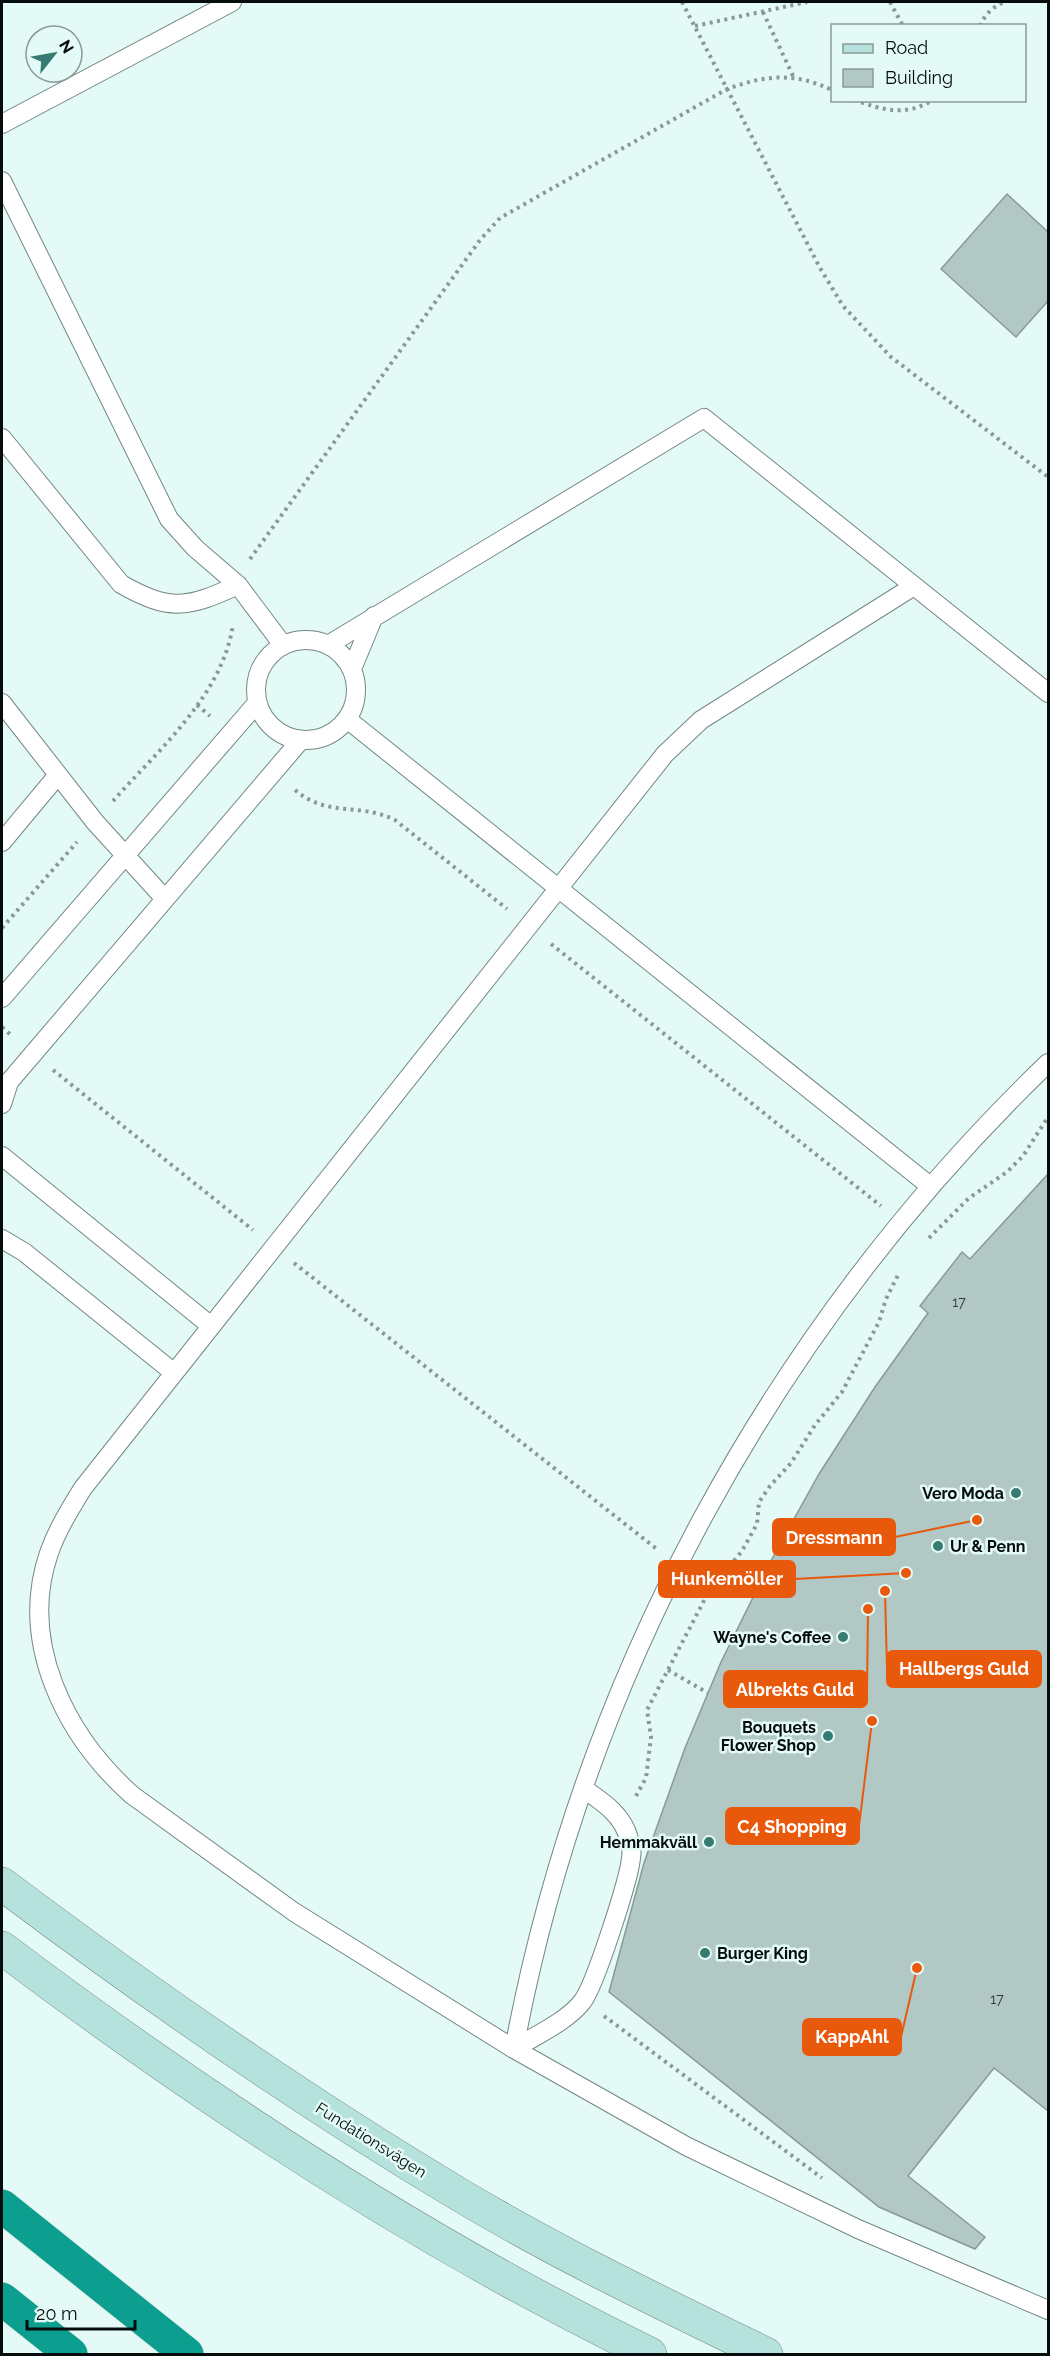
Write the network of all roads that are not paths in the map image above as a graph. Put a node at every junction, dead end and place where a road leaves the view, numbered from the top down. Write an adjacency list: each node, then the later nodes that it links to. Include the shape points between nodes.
1 (232, 2): 2 (lane)
2 (2, 124)
3 (2, 181): 5 (lane, via 169,519)
4 (2, 438): 5 (lane, via 121,584 145,598 176,605 202,602)
5 (238, 585): 8 (lane)
6 (914, 586): 7 (lane, via 704,417); 11 (lane); 19 (lane, via 700,720 665,754)
7 (374, 616): 9 (lane); 10 (lane)
8 (283, 645): 9 (lane, via 301,640); 13 (lane, via 268,657 258,674)
9 (328, 645): 10 (lane)
10 (352, 669): 14 (lane, via 356,700)
11 (1048, 693)
12 (2, 703): 16 (lane)
13 (257, 703): 15 (lane, via 268,724); 18 (lane)
14 (347, 719): 15 (lane, via 327,736); 19 (lane)
15 (300, 741): 20 (lane)
16 (57, 776): 17 (lane); 18 (lane)
17 (2, 842)
18 (124, 857): 20 (lane); 21 (lane)
19 (556, 889): 25 (lane); 27 (lane)
20 (165, 899): 23 (lane, via 9,1082)
21 (2, 998)
22 (1048, 1063): 25 (lane, via 991,1118)
23 (2, 1104)
24 (2, 1155): 27 (lane)
25 (930, 1186): 29 (lane, via 802,1353 704,1512 612,1713)
26 (2, 1239): 28 (lane, via 24,1252)
27 (211, 1326): 28 (lane)
28 (173, 1372): 32 (lane, via 83,1488 49,1552 41,1597 42,1640 58,1697 108,1774 132,1795 294,1912)
29 (584, 1789): 32 (lane, via 528,1975); 32 (lane, via 621,1820 631,1857 610,1930 583,2001)
30 (2, 1884): 39 (main road, Fundationsvägen, via 125,1977 295,2093 462,2196 609,2277)
31 (2, 1948): 38 (main road, via 268,2138 434,2238)
32 (514, 2049): 35 (lane, via 686,2146 858,2229)
33 (2, 2206): 37 (highway)
34 (2, 2299): 36 (highway)
35 (1048, 2310)
36 (71, 2355)
37 (187, 2355)
38 (650, 2355)
39 (766, 2355)

